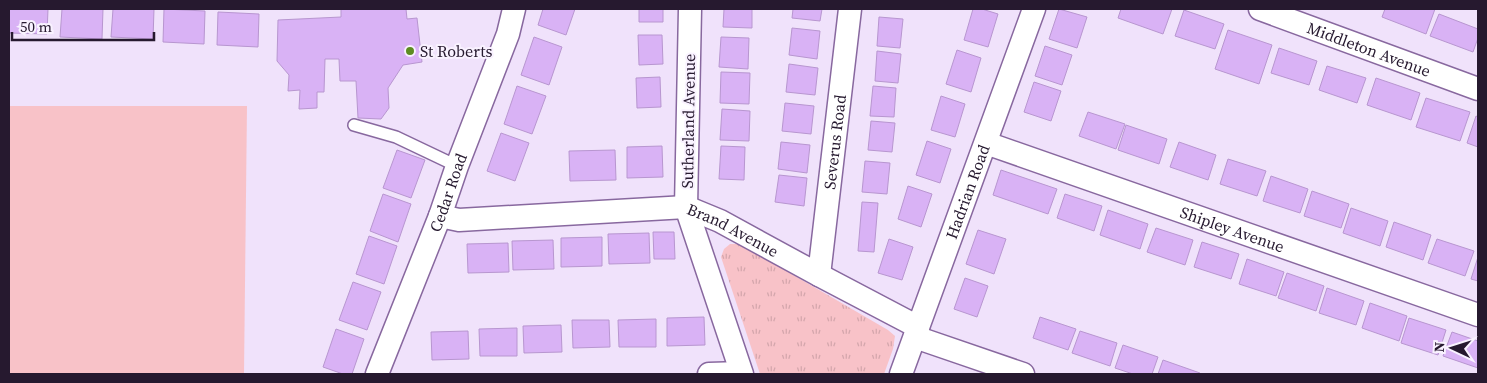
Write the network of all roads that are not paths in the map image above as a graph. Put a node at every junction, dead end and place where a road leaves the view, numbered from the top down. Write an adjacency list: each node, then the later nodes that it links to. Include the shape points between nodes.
1 (514, 9): 9 (street, Cedar Road, via 508,34)
2 (690, 9): 10 (street, Sutherland Avenue)
3 (850, 9): 12 (street, Severus Road)
4 (1034, 9): 8 (street, Hadrian Road)
5 (1260, 9): 6 (street, Middleton Avenue)
6 (1478, 89)
7 (354, 125): 9 (lane, via 396,137)
8 (986, 143): 13 (street, Shipley Avenue); 14 (street, Hadrian Road)
9 (457, 166): 11 (street, Cedar Road)
10 (686, 207): 11 (street, Brand Avenue, via 459,220); 12 (street, Brand Avenue, via 720,221); 15 (street, Sutherland Avenue)
11 (440, 216): 16 (street, Cedar Road)
12 (819, 275): 14 (street, Brand Avenue)
13 (1478, 315)
14 (917, 332): 18 (street, Hadrian Road); 19 (street, Brand Avenue)
15 (742, 373): 17 (street)
16 (377, 374)
17 (709, 374)
18 (901, 374)
19 (1024, 374)

